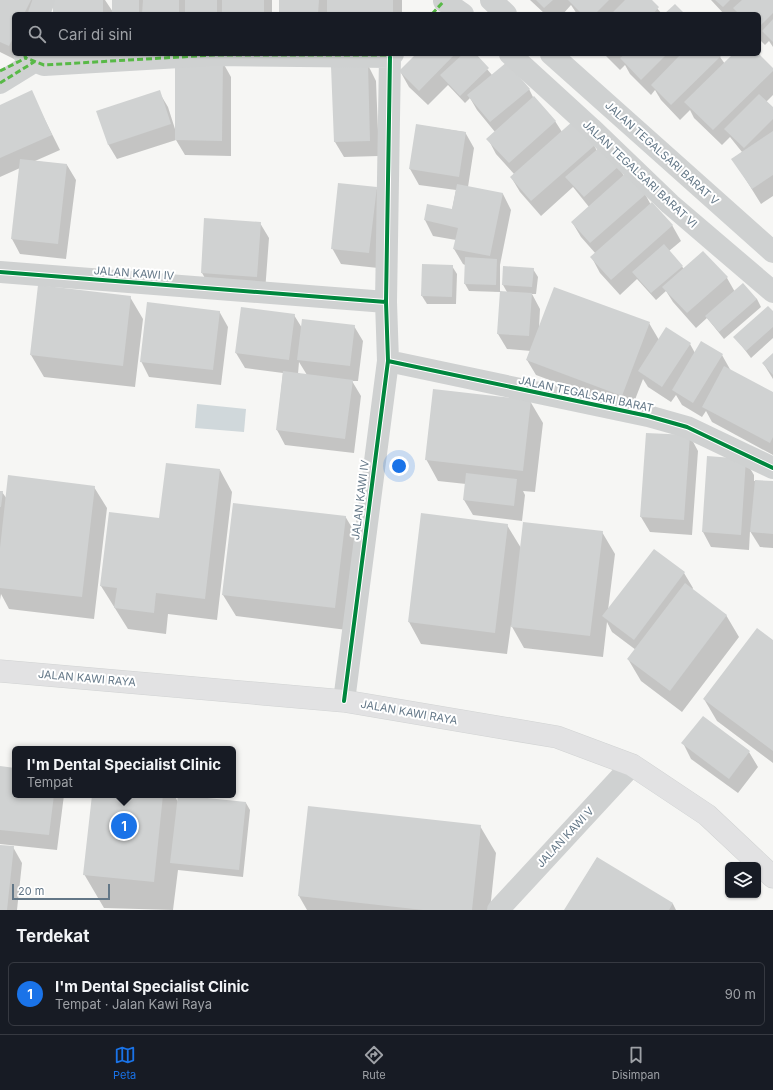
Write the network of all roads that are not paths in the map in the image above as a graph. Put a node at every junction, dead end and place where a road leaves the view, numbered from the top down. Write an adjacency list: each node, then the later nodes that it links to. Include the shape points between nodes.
1 (44, 0): 4 (street)
2 (491, 0): 6 (street)
3 (440, 5): 5 (street)
4 (40, 12)
5 (458, 12)
6 (504, 12)
7 (197, 56): 11 (street, via 44,65)
8 (392, 56): 17 (street, JALAN KAWI IV)
9 (512, 56): 16 (street, JALAN TEGALSARI BARAT VI, via 670,204)
10 (553, 56): 14 (street, JALAN TEGALSARI BARAT V)
11 (28, 58): 12 (street); 13 (street)
12 (0, 71)
13 (0, 83)
14 (773, 252)
15 (0, 272): 17 (street, JALAN KAWI IV)
16 (773, 292)
17 (386, 302): 18 (street, JALAN KAWI IV)
18 (388, 361): 19 (street, JALAN TEGALSARI BARAT, via 648,416 687,427); 21 (street, JALAN KAWI IV)
19 (773, 468)
20 (0, 671): 21 (main road, JALAN KAWI RAYA)
21 (344, 701): 22 (main road, JALAN KAWI RAYA, via 557,737)
22 (632, 764): 23 (main road, JALAN KAWI RAYA, via 708,816); 24 (street, JALAN KAWI V)
23 (773, 877)
24 (498, 910)

